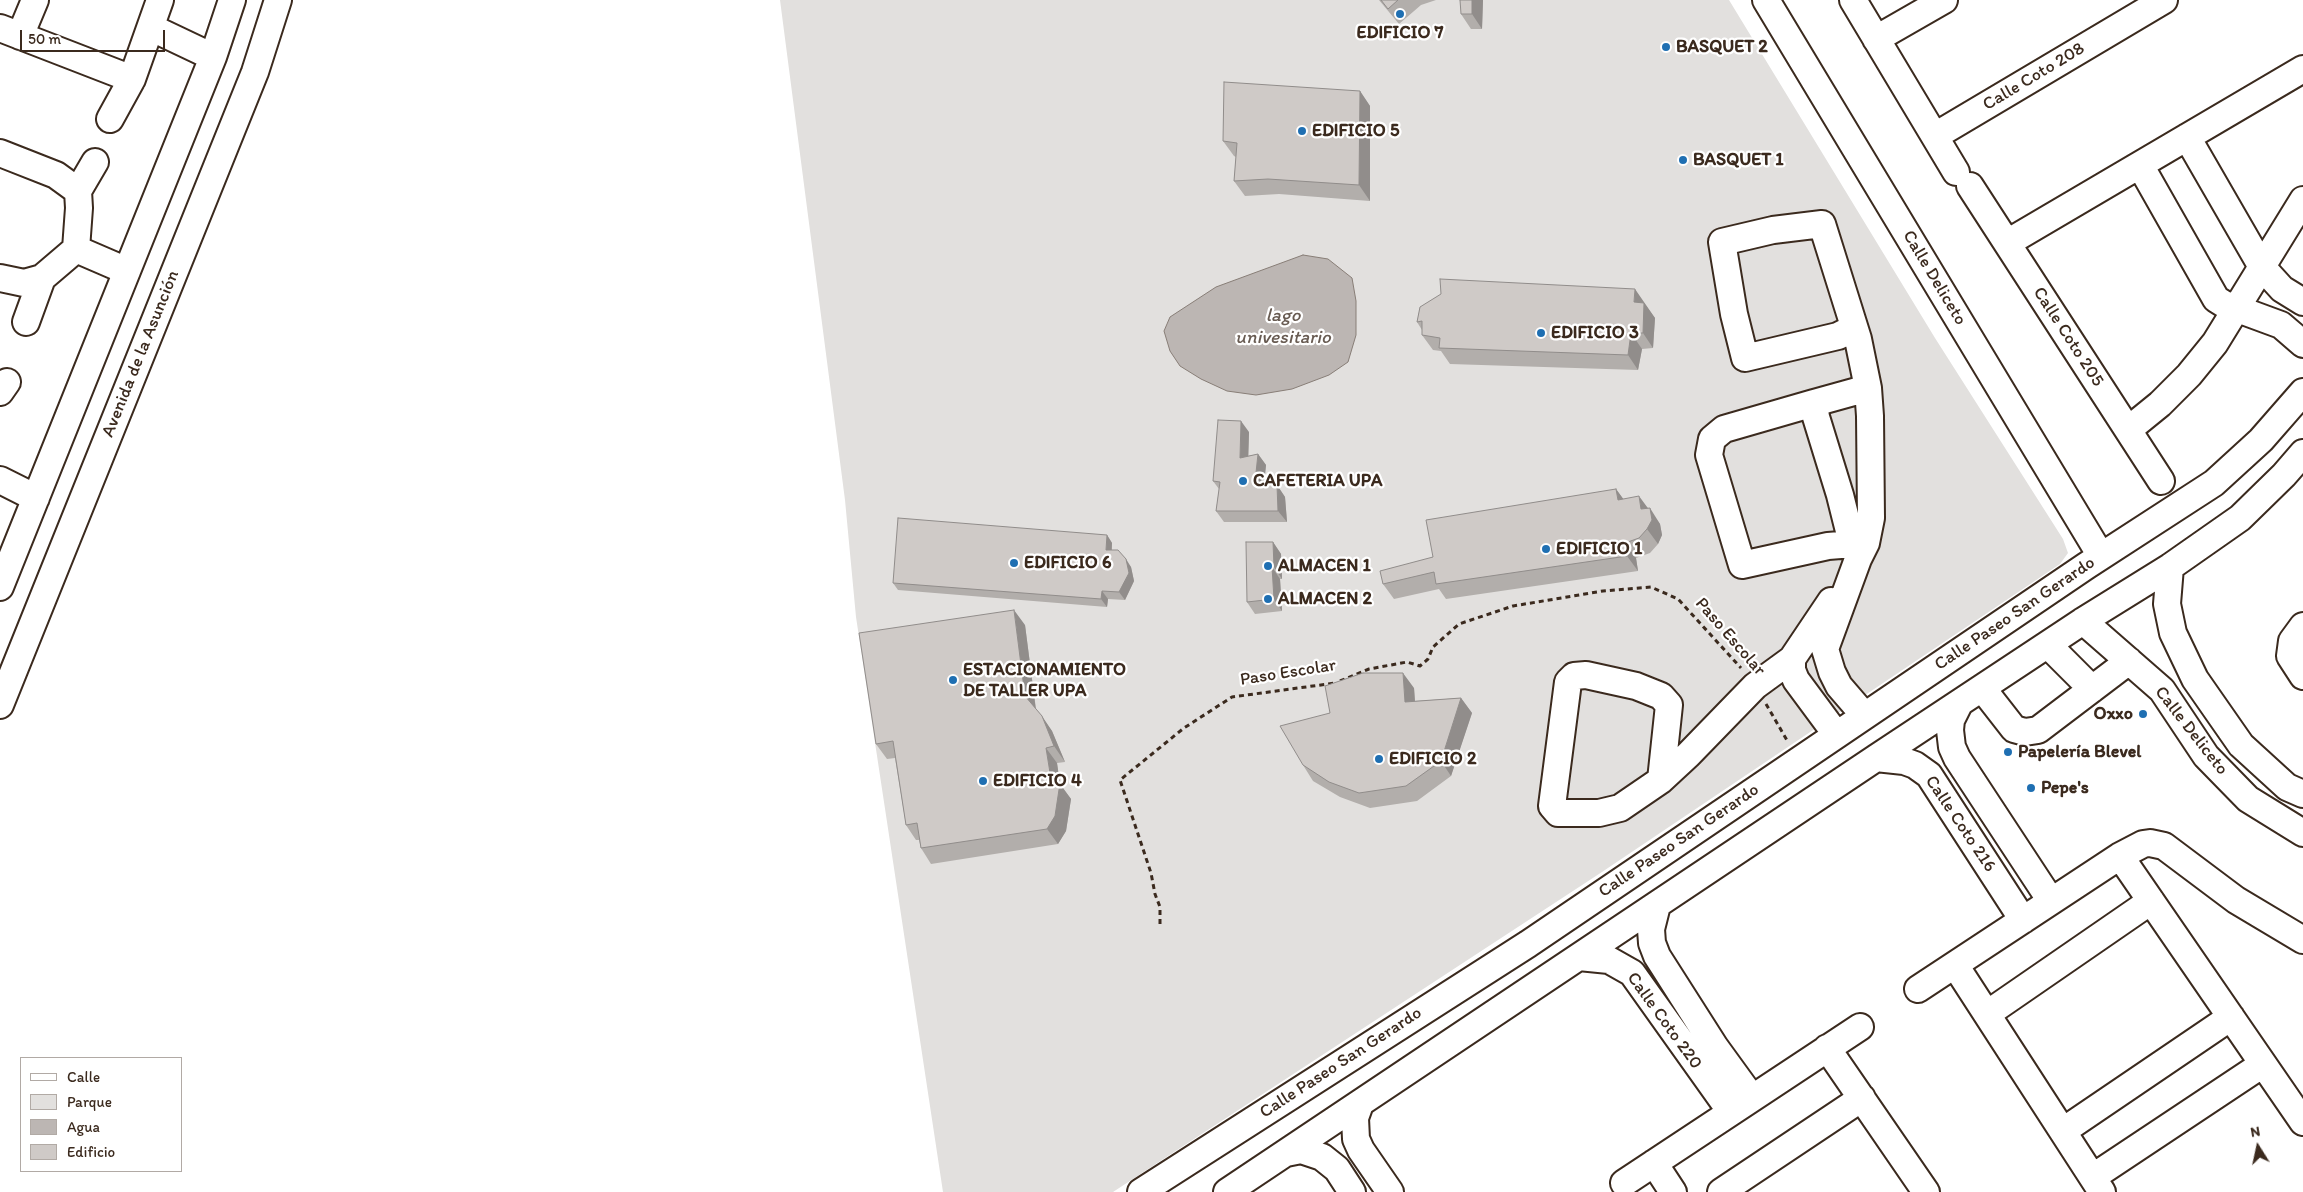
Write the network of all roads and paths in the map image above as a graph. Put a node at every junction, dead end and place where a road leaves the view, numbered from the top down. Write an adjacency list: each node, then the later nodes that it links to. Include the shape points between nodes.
1 (35, 0): 11 (street)
2 (160, 0): 10 (street)
3 (232, 0): 13 (street)
4 (278, 0): 61 (street, Avenida de la Asunción, via 255,72)
5 (1766, 0): 46 (street, Calle Deliceto)
6 (1853, 0): 12 (street)
7 (1944, 0): 12 (street)
8 (2164, 0): 9 (street, Calle Coto 208)
9 (2128, 9): 17 (street, Calle Coto 208)
10 (152, 28): 13 (street); 15 (street)
11 (10, 32): 15 (street)
12 (1876, 38): 17 (street)
13 (213, 57): 27 (street)
14 (2303, 69): 18 (street)
15 (132, 79): 16 (street)
16 (110, 119)
17 (1935, 136): 24 (street, Calle Coto 205)
18 (2187, 137): 21 (street); 26 (street)
19 (0, 152): 22 (street, via 56,175)
20 (95, 162): 22 (street)
21 (2140, 165): 24 (street); 31 (street, via 2216,299)
22 (78, 191): 25 (street)
23 (2303, 200): 26 (street)
24 (2007, 243): 38 (street, Calle Coto 205)
25 (76, 249): 27 (street); 29 (street)
26 (2262, 268): 30 (street, via 2282,289); 31 (street)
27 (127, 271): 43 (street)
28 (0, 278): 29 (street, via 24,283)
29 (42, 278): 32 (street)
30 (2303, 302)
31 (2238, 309): 34 (street, via 2281,325); 38 (street, via 2189,375)
32 (26, 322)
33 (1854, 328): 33 (street, via 1822,224 1773,230 1722,242 1729,292 1745,358 1838,336); 35 (street)
34 (2303, 344)
35 (1868, 388): 37 (street); 45 (street, via 1871,518)
36 (2302, 395): 42 (street, Calle Paseo San Gerardo, via 2262,440)
37 (1814, 403): 45 (street, via 1840,496); 45 (street, via 1724,429 1712,439 1710,455 1742,565 1828,546)
38 (2128, 430): 41 (street, Calle Coto 205)
39 (2303, 453): 44 (street)
40 (0, 480): 43 (street)
41 (2161, 482)
42 (2214, 483): 44 (street); 46 (street, Calle Paseo San Gerardo)
43 (36, 498): 49 (street)
44 (2240, 518): 47 (street)
45 (1859, 543): 48 (street)
46 (2101, 556): 62 (street, Calle Paseo San Gerardo)
47 (2170, 567): 50 (street); 67 (street, Calle Deliceto, via 2167,604 2173,633 2195,679 2241,745 2287,787)
48 (1853, 574): 53 (street); 54 (street, via 1828,636 1825,649)
49 (0, 587)
50 (2083, 621): 52 (street); 55 (street, Calle Deliceto)
51 (2303, 626): 56 (street, via 2292,641 2290,656)
52 (2048, 644): 58 (street); 59 (street)
53 (1792, 658): 54 (street, via 1814,654); 57 (street); 63 (street, via 1796,680)
54 (1828, 660): 62 (street, via 1839,686)
55 (2129, 661): 59 (street); 68 (street, Calle Deliceto, via 2162,690 2206,756 2248,799)
56 (2303, 676)
57 (1755, 686): 65 (path, Paso Escolar); 66 (street); 74 (path, Paso Escolar, via 1678,599 1651,587 1603,591 1513,606 1459,624 1433,647 1428,659 1420,666 1407,662 1369,669 1335,683 1232,697 1184,728 1120,780 1151,873 1160,907)
58 (1982, 688): 59 (street, via 2014,729 2025,732 2038,730); 60 (street)
59 (2092, 689)
60 (1959, 704): 64 (street); 71 (street, Calle Coto 216, via 1950,730 1957,758)
61 (0, 705)
62 (1864, 715): 63 (street, Calle Paseo San Gerardo)
63 (1836, 734): 65 (street, Calle Paseo San Gerardo)
64 (1876, 758): 72 (street); 73 (street, Calle Coto 216, via 1904,761 1929,774)
65 (1799, 759): 93 (street, Calle Paseo San Gerardo, via 1528,944)
66 (1661, 780): 66 (street, via 1620,808 1599,813 1558,813 1552,806 1568,682 1574,676 1586,675 1636,686 1662,696 1669,705)
67 (2303, 794)
68 (2303, 833)
69 (2120, 856): 70 (street); 71 (street); 75 (street, via 2143,844 2164,846 2236,900)
70 (2151, 901): 79 (street); 80 (street)
71 (2051, 902): 73 (street)
72 (1657, 905): 76 (street); 86 (street, Calle Coto 220, via 1651,929 1657,956 1715,1047)
73 (2023, 920): 77 (street)
74 (1160, 924)
75 (2303, 940)
76 (1579, 957): 85 (street); 86 (street, Calle Coto 220, via 1608,960 1632,973)
77 (1955, 965): 78 (street); 79 (street)
78 (1918, 989)
79 (1987, 1014): 88 (street)
80 (2231, 1017): 83 (street); 88 (street)
81 (1860, 1027): 82 (street)
82 (1827, 1048): 84 (street); 86 (street)
83 (2263, 1064): 87 (street); 92 (street)
84 (1862, 1098): 98 (street); 99 (street)
85 (1360, 1104): 89 (street); 96 (street, via 1355,1118 1356,1139)
86 (1741, 1105): 90 (street)
87 (2303, 1122)
88 (2063, 1131): 92 (street)
89 (1286, 1153): 94 (street); 95 (street, via 1301,1150 1322,1157 1337,1169)
90 (1654, 1163): 91 (street); 97 (street)
91 (1624, 1183)
92 (2097, 1185)
93 (1141, 1192)
94 (1227, 1192)
95 (1352, 1192)
96 (1390, 1192)
97 (1673, 1192)
98 (1721, 1192)
99 (1926, 1192)

